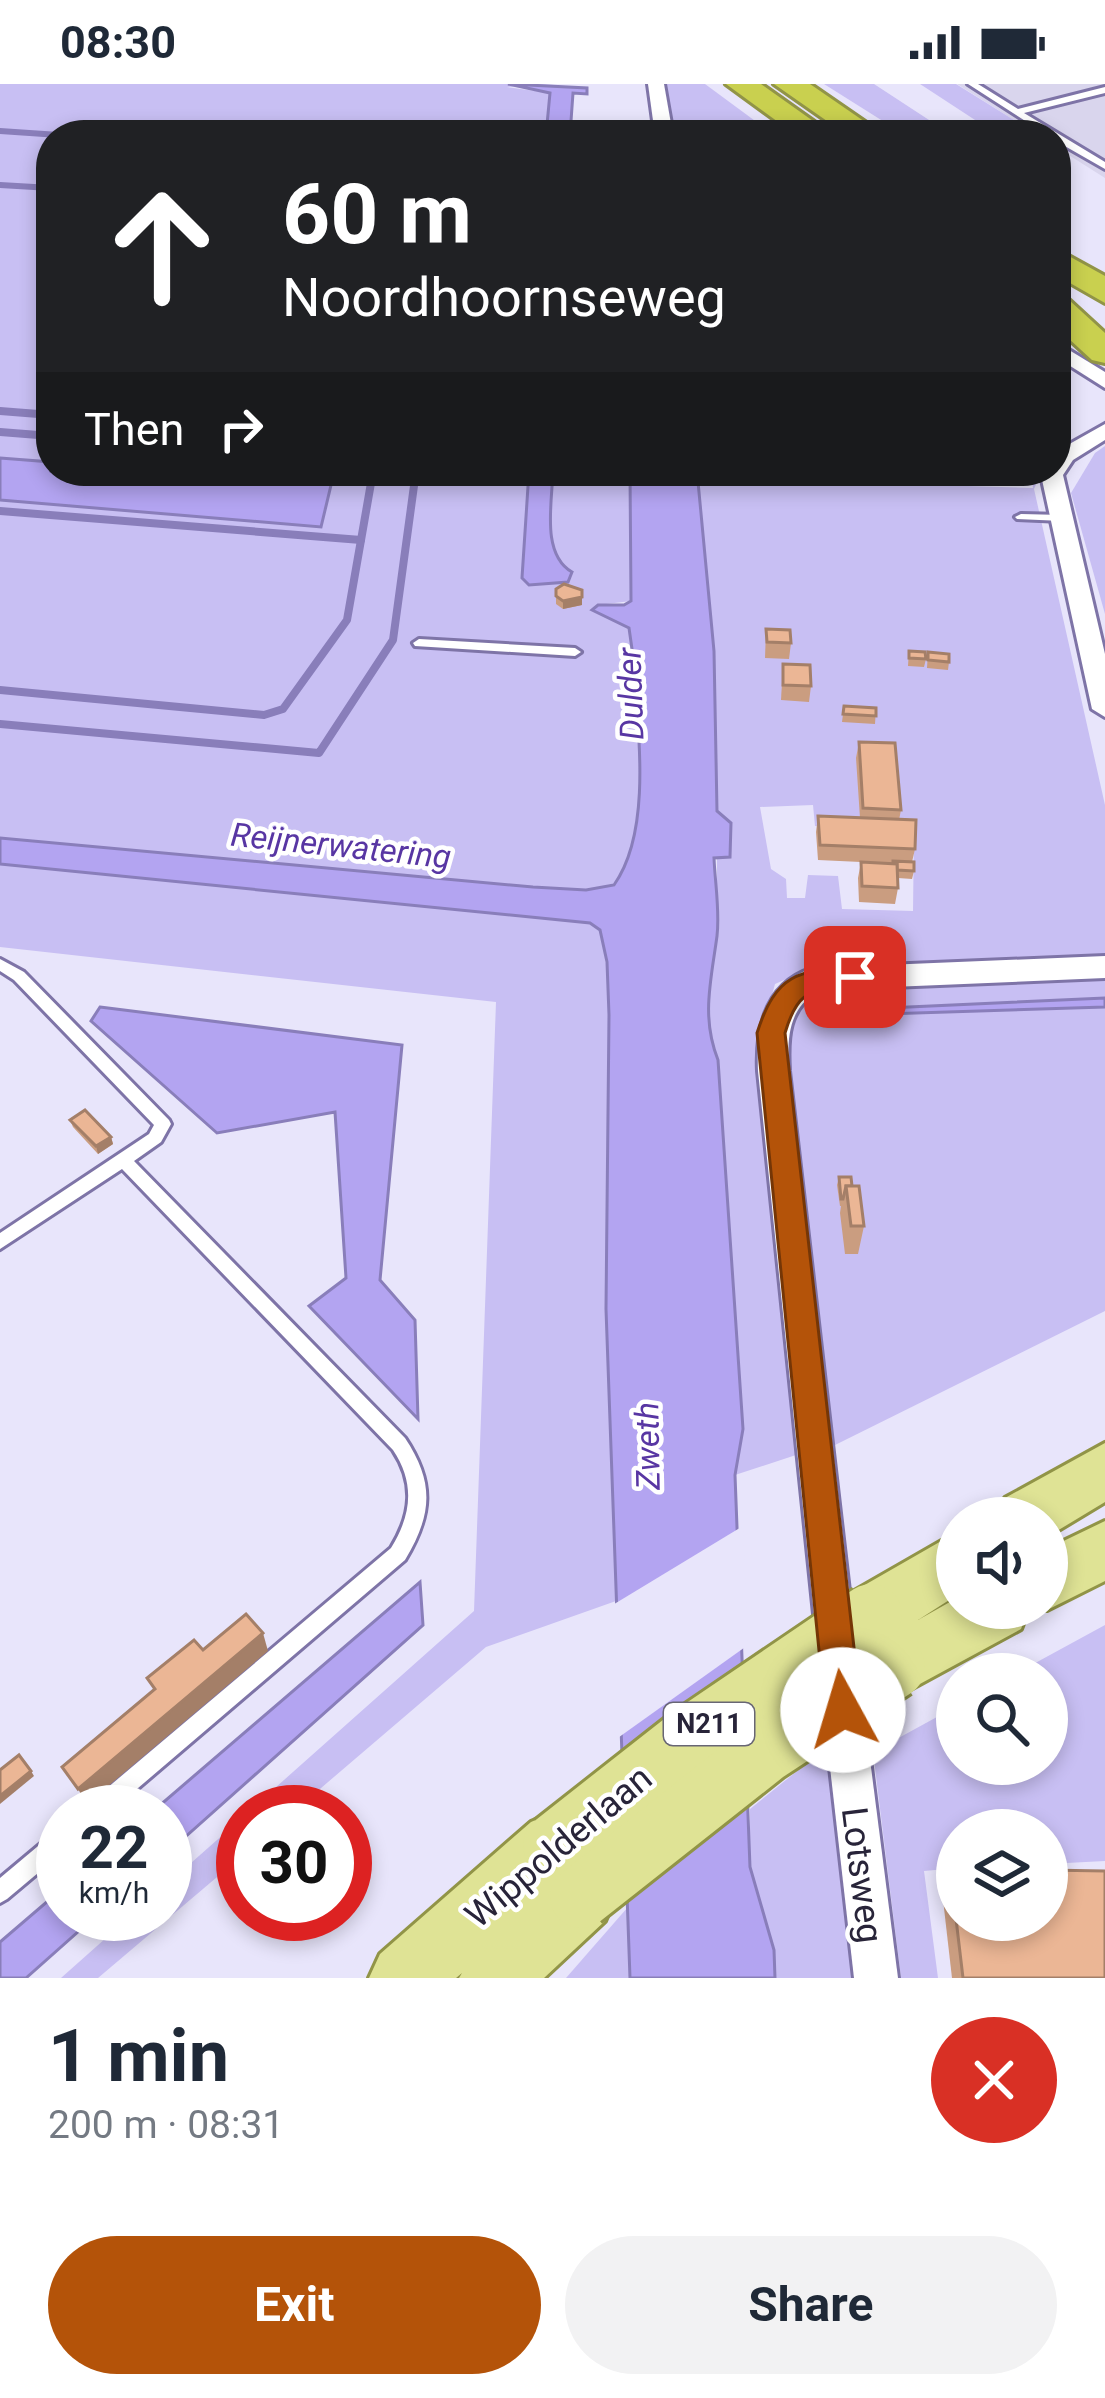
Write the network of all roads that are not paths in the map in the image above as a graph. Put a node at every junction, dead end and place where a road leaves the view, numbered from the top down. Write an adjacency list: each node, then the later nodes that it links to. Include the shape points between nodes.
1 (656, 84): 7 (street)
2 (741, 84): 8 (highway)
3 (789, 84): 9 (highway)
4 (972, 84): 6 (lane)
5 (1105, 90): 6 (lane)
6 (1018, 112): 10 (lane)
7 (662, 120)
8 (795, 120)
9 (845, 120)
10 (1030, 120)
11 (1071, 146): 12 (lane)
12 (1105, 166)
13 (1071, 255): 15 (highway)
14 (1071, 270): 16 (highway)
15 (1105, 274)
16 (1105, 292)
17 (1071, 303): 19 (highway)
18 (1071, 321): 20 (highway)
19 (1105, 326)
20 (1105, 352)
21 (1071, 358): 22 (street)
22 (1105, 382)
23 (1105, 430): 24 (street)
24 (1071, 452)
25 (1058, 486): 27 (street)
26 (1021, 517): 27 (lane)
27 (1062, 518): 30 (street)
28 (419, 643): 29 (lane)
29 (575, 652)
30 (1105, 710)
31 (0, 964): 33 (lane, via 160,1118 155,1138)
32 (1105, 967): 48 (street, Lotsweg, via 813,979 779,1007 771,1033)
33 (123, 1160): 34 (lane); 42 (lane, via 399,1444 417,1474 418,1525 398,1553)
34 (0, 1242)
35 (1105, 1470): 36 (main road)
36 (1061, 1497)
37 (1105, 1550): 38 (main road)
38 (1068, 1570)
39 (936, 1584): 41 (main road, Wippolderlaan / N211)
40 (936, 1626): 41 (main road, Wippolderlaan / N211)
41 (883, 1641): 44 (main road, Wippolderlaan / N211, bridge, via 766,1751)
42 (126, 1785)
43 (36, 1861): 45 (lane)
44 (567, 1871): 46 (main road, Wippolderlaan / N211); 47 (main road, Wippolderlaan / N211)
45 (0, 1892)
46 (404, 1978)
47 (494, 1978)
48 (876, 1978)

